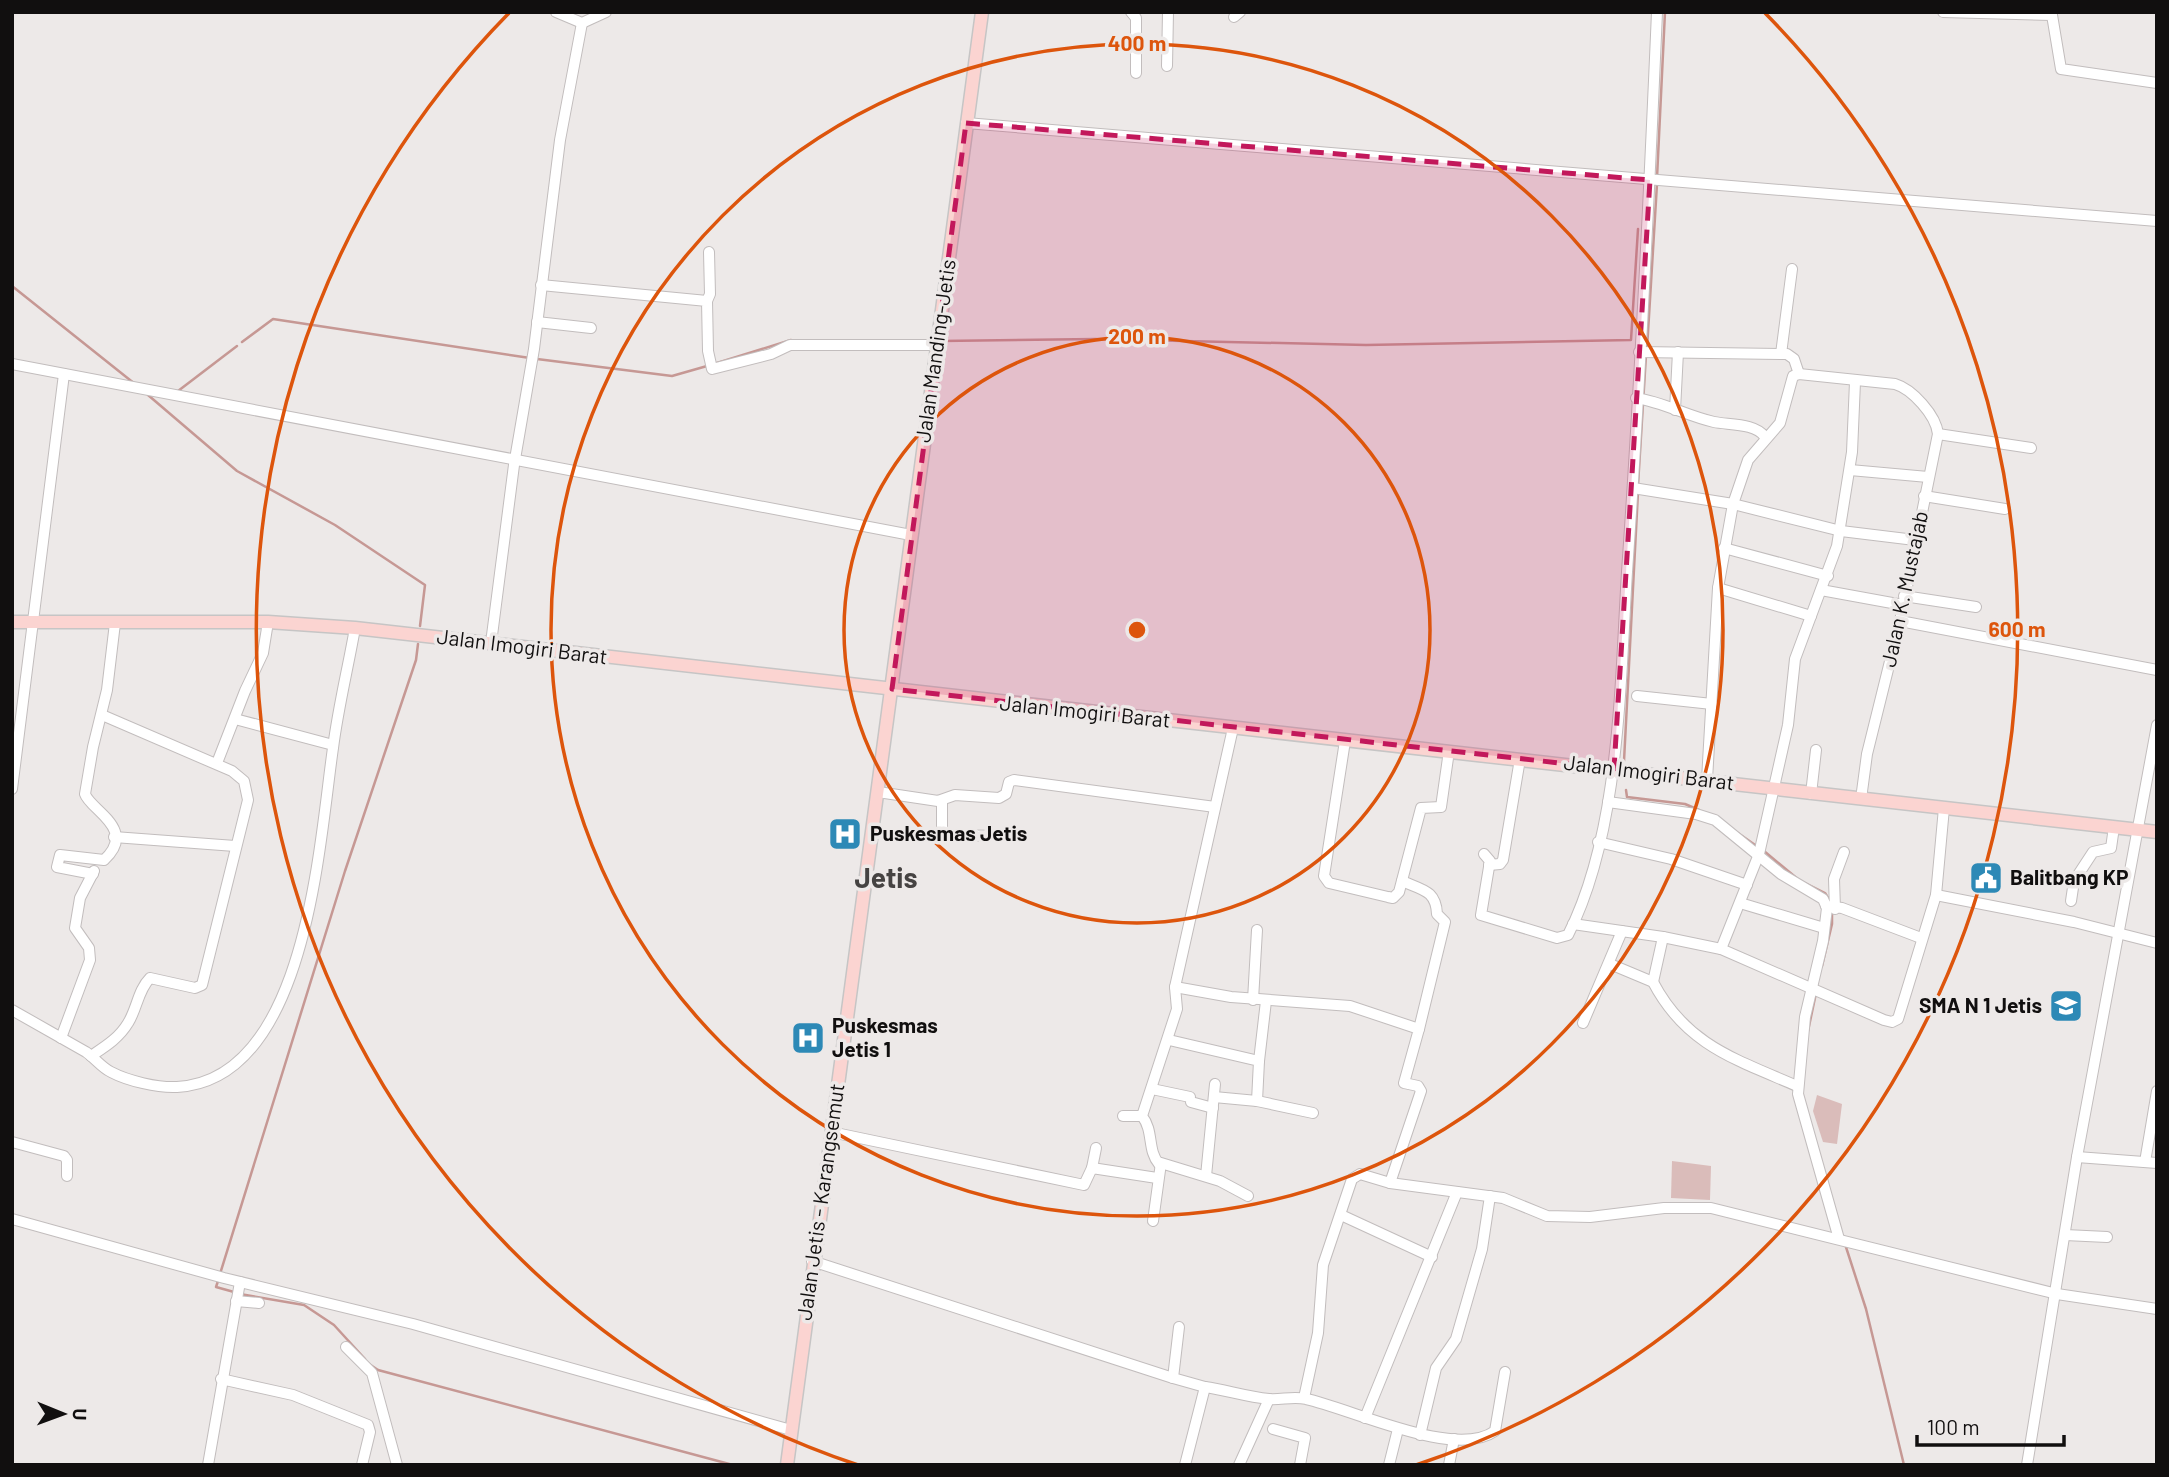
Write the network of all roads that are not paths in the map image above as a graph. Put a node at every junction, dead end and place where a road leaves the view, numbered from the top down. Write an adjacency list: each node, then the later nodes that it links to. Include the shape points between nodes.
1 (556, 12): 11 (street)
2 (606, 12): 11 (street)
3 (982, 12): 15 (main road, Jalan Manding-Jetis)
4 (1131, 12): 13 (street, via 1136,18)
5 (1168, 12): 12 (street)
6 (1657, 12): 16 (street)
7 (1943, 12): 9 (street)
8 (2015, 12): 9 (street); 10 (street)
9 (1949, 13)
10 (2057, 14): 14 (street, via 2061,69)
11 (582, 23): 20 (street, via 560,140)
12 (1167, 66)
13 (1136, 73)
14 (2157, 83)
15 (966, 123): 16 (street); 24 (main road, Jalan Manding-Jetis)
16 (1650, 180): 17 (street); 25 (street)
17 (2157, 221)
18 (709, 252): 21 (street)
19 (1792, 269): 27 (street)
20 (541, 285): 21 (street); 22 (street)
21 (707, 300): 24 (street, via 712,369 790,345)
22 (537, 322): 23 (street); 37 (street)
23 (591, 328)
24 (937, 342): 45 (main road, Jalan Manding-Jetis)
25 (1646, 352): 26 (street); 32 (street)
26 (1678, 352): 27 (street); 33 (street)
27 (1782, 354): 30 (street, via 1792,356)
28 (12, 363): 29 (street)
29 (64, 374): 37 (street); 56 (street)
30 (1799, 374): 31 (street); 35 (street, via 1791,378 1778,427)
31 (1855, 382): 34 (street, via 1906,389 1936,422); 38 (street)
32 (1642, 398): 33 (street); 40 (street)
33 (1675, 410): 35 (street, via 1757,429)
34 (1938, 434): 36 (street); 39 (street, Jalan K. Mustajab)
35 (1765, 437): 42 (street, via 1743,470)
36 (2031, 448)
37 (516, 459): 45 (street); 60 (street)
38 (1850, 470): 39 (street); 44 (street)
39 (1928, 477): 41 (street, Jalan K. Mustajab)
40 (1639, 488): 42 (street); 75 (street)
41 (1924, 496): 43 (street); 46 (street, Jalan K. Mustajab)
42 (1733, 504): 44 (street); 47 (street)
43 (2005, 509)
44 (1841, 531): 46 (street); 48 (street)
45 (911, 535): 62 (main road, Jalan Manding-Jetis)
46 (1914, 540): 51 (street, Jalan K. Mustajab)
47 (1724, 548): 48 (street); 49 (street)
48 (1828, 576): 50 (street)
49 (1718, 588): 53 (street); 64 (street)
50 (1821, 590): 51 (street); 53 (street)
51 (1904, 601): 52 (street); 54 (street, Jalan K. Mustajab)
52 (1976, 607)
53 (1811, 616): 77 (street, via 1795,659 1788,726)
54 (1900, 621): 61 (street); 81 (street, Jalan K. Mustajab, via 1867,754)
55 (12, 622): 56 (main road, Jalan Imogiri Barat)
56 (32, 622): 57 (main road, Jalan Imogiri Barat); 78 (street)
57 (115, 622): 58 (main road, Jalan Imogiri Barat); 65 (street)
58 (268, 622): 59 (main road, Jalan Imogiri Barat); 66 (street, via 263,653)
59 (355, 628): 60 (main road, Jalan Imogiri Barat); 70 (street)
60 (491, 643): 62 (main road, Jalan Imogiri Barat)
61 (2157, 670)
62 (892, 690): 68 (main road, Jalan Imogiri Barat); 79 (main road, Jalan Jetis - Karangsemut)
63 (1637, 696): 64 (street)
64 (1712, 704): 76 (street)
65 (102, 715): 74 (street); 90 (street, via 85,794 108,817)
66 (235, 719): 70 (street); 74 (street)
67 (2157, 725): 87 (street)
68 (1233, 728): 69 (main road, Jalan Imogiri Barat); 84 (street)
69 (1345, 741): 72 (main road, Jalan Imogiri Barat); 99 (street, via 1324,876 1329,883 1393,898)
70 (333, 745): 125 (street, via 301,950 246,1058 209,1082 175,1087 130,1079 109,1071)
71 (1816, 750): 80 (street)
72 (1450, 751): 73 (main road, Jalan Imogiri Barat); 99 (street, via 1441,807 1421,808)
73 (1520, 759): 75 (main road, Jalan Imogiri Barat); 97 (street, via 1503,860)
74 (218, 763): 92 (street, via 244,781 248,790)
75 (1614, 769): 76 (main road, Jalan Imogiri Barat); 83 (street)
76 (1707, 780): 77 (main road, Jalan Imogiri Barat)
77 (1774, 788): 80 (main road, Jalan Imogiri Barat); 93 (street)
78 (12, 789)
79 (878, 792): 82 (street); 136 (main road, Jalan Jetis - Karangsemut)
80 (1811, 794): 81 (main road, Jalan Imogiri Barat)
81 (1861, 799): 85 (main road, Jalan Imogiri Barat)
82 (942, 801): 84 (street, via 955,795 1003,797 1014,780); 89 (street, via 942,835)
83 (1608, 802): 91 (street); 93 (street, via 1706,816)
84 (1215, 807): 116 (street)
85 (1944, 808): 86 (main road, Jalan Imogiri Barat); 101 (street)
86 (2114, 827): 87 (main road, Jalan Imogiri Barat); 102 (street, via 2111,848 2093,852 2074,881)
87 (2139, 830): 88 (main road, Jalan Imogiri Barat); 109 (street)
88 (2157, 832)
89 (1007, 836)
90 (114, 837): 92 (street); 96 (street, via 109,856)
91 (1598, 842): 100 (street, via 1671,859); 105 (street)
92 (235, 846): 125 (street, via 202,985 195,988 150,978 129,1022)
93 (1760, 849): 100 (street); 104 (street, via 1781,874 1818,894)
94 (1844, 852): 104 (street, via 1834,879)
95 (1485, 854): 97 (street)
96 (95, 861): 98 (street); 98 (street, via 60,855 57,867)
97 (1489, 865): 105 (street, via 1480,915 1557,938 1568,935)
98 (93, 874): 123 (street, via 80,898 75,928 89,948 90,960)
99 (1402, 881): 122 (street, via 1432,895 1437,914 1445,922)
100 (1747, 886): 103 (street)
101 (1936, 895): 109 (street); 111 (street)
102 (2071, 901)
103 (1740, 903): 106 (street); 113 (street)
104 (1831, 907): 106 (street); 111 (street)
105 (1573, 924): 108 (street)
106 (1824, 928): 117 (street)
107 (1257, 930): 118 (street)
108 (1622, 931): 110 (street); 114 (street)
109 (2119, 934): 112 (street); 139 (street)
110 (1663, 937): 113 (street); 115 (street)
111 (1921, 938): 117 (street, via 1901,1013 1892,1022)
112 (2157, 943)
113 (1721, 949): 117 (street)
114 (1610, 964): 115 (street); 121 (street)
115 (1653, 982): 128 (street, via 1667,1009 1720,1053)
116 (1175, 987): 118 (street); 124 (street, via 1177,1009)
117 (1812, 988): 128 (street)
118 (1253, 1000): 119 (street)
119 (1266, 1001): 122 (street, via 1350,1006); 126 (street)
120 (12, 1010): 123 (street)
121 (1583, 1023)
122 (1419, 1029): 147 (street, via 1404,1083 1421,1091)
123 (61, 1038): 125 (street)
124 (1169, 1040): 126 (street); 129 (street)
125 (91, 1056)
126 (1259, 1061): 131 (street)
127 (1215, 1084): 132 (street)
128 (1797, 1086): 156 (street)
129 (1152, 1089): 132 (street); 135 (street)
130 (2157, 1091): 140 (street)
131 (1258, 1101): 132 (street); 133 (street)
132 (1214, 1102): 145 (street)
133 (1313, 1112)
134 (1124, 1116): 135 (street)
135 (1142, 1116): 142 (street, via 1150,1131 1152,1156)
136 (831, 1132): 143 (street, via 1082,1185 1088,1182); 158 (main road, Jalan Jetis - Karangsemut)
137 (12, 1142): 144 (street, via 64,1156)
138 (1096, 1148): 143 (street)
139 (2077, 1157): 140 (street); 154 (street)
140 (2145, 1162): 141 (street)
141 (2157, 1163)
142 (1159, 1164): 145 (street); 146 (street)
143 (1092, 1168): 146 (street)
144 (67, 1176)
145 (1206, 1176): 149 (street)
146 (1157, 1178): 153 (street)
147 (1390, 1183): 148 (street); 151 (street, via 1355,1176)
148 (1457, 1192): 150 (street); 157 (street)
149 (1248, 1196)
150 (1490, 1196): 156 (street, via 1547,1216 1573,1218 1711,1208); 175 (street, via 1482,1249 1456,1339 1436,1368)
151 (1341, 1215): 157 (street); 169 (street, via 1323,1265 1318,1333)
152 (12, 1219): 159 (street, via 220,1277)
153 (1153, 1221)
154 (2065, 1235): 155 (street); 160 (street)
155 (2107, 1237)
156 (1843, 1240): 160 (street)
157 (1432, 1257): 171 (street)
158 (812, 1261): 167 (street); 174 (main road, Jalan Jetis - Karangsemut)
159 (238, 1292): 161 (street); 166 (street); 174 (street, via 413,1324)
160 (2057, 1294): 162 (street); 186 (street)
161 (259, 1303)
162 (2157, 1309)
163 (1179, 1326): 167 (street)
164 (346, 1347): 179 (street, via 372,1373)
165 (1505, 1372): 176 (street, via 1495,1431)
166 (222, 1377): 177 (street); 178 (street, via 293,1395 368,1425)
167 (1173, 1378): 168 (street)
168 (1205, 1387): 170 (street); 181 (street)
169 (1304, 1398): 170 (street); 171 (street)
170 (1269, 1399): 182 (street)
171 (1365, 1418): 173 (street)
172 (1273, 1429): 183 (street, via 1306,1438)
173 (1398, 1429): 175 (street); 184 (street)
174 (791, 1430): 180 (main road, Jalan Jetis - Karangsemut)
175 (1420, 1435): 176 (street)
176 (1454, 1439): 185 (street)
177 (208, 1465)
178 (362, 1465)
179 (397, 1465)
180 (787, 1465)
181 (1185, 1465)
182 (1239, 1465)
183 (1300, 1465)
184 (1389, 1465)
185 (1449, 1465)
186 (2027, 1465)

